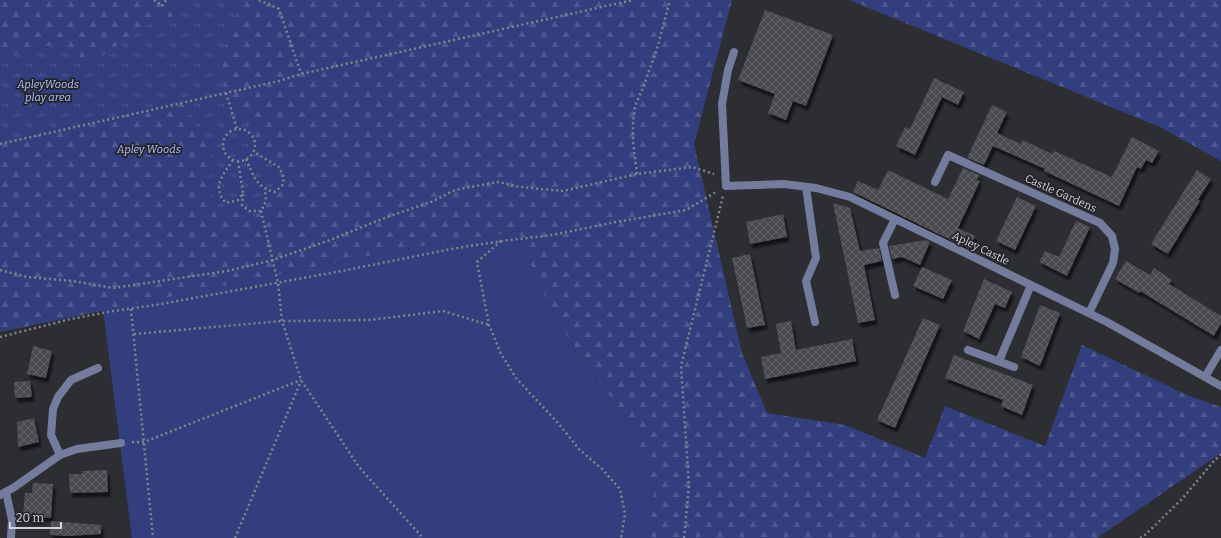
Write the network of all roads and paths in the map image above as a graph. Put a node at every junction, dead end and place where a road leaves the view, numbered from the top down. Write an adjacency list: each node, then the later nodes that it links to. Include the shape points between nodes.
1 (154, 0): 2 (path, via 162,6)
2 (166, 0)
3 (259, 0): 7 (path, via 279,9)
4 (633, 0): 7 (path)
5 (670, 0): 15 (path, via 656,49 635,106 633,142)
6 (734, 52): 16 (street, via 722,104)
7 (301, 74): 8 (path)
8 (226, 93): 9 (path); 10 (path)
9 (237, 128): 11 (path, via 252,134 256,145); 13 (path, via 227,134 223,143 225,153)
10 (0, 144)
11 (254, 152): 12 (path); 20 (path, via 279,167 284,178 282,186 274,192)
12 (246, 159): 14 (path); 20 (path, via 257,182)
13 (233, 160): 14 (path); 21 (path, via 218,184 220,197 226,203 238,200)
14 (238, 161): 21 (path)
15 (637, 174): 16 (path, via 692,167); 25 (path, via 562,191 498,182 455,190 431,202)
16 (725, 176): 18 (street)
17 (935, 182): 31 (street, Castle Gardens, via 948,155 1100,223 1112,236 1115,249 1113,263)
18 (726, 186): 19 (street, Apley Castle, via 784,184); 24 (path, via 686,210 552,235); 55 (path, via 681,366 689,485)
19 (806, 187): 23 (street, Apley Castle, via 850,197); 33 (street, via 816,258 806,281)
20 (265, 189): 22 (path, via 266,201)
21 (243, 193): 22 (path, via 242,205 249,212)
22 (260, 211): 25 (path)
23 (895, 219): 28 (street, Apley Castle); 29 (street, via 883,243)
24 (502, 241): 27 (path); 34 (path, via 477,262)
25 (273, 260): 26 (path, via 227,271 113,288 27,277); 27 (path)
26 (0, 270)
27 (278, 283): 30 (path); 32 (path)
28 (1031, 285): 31 (street, Apley Castle); 39 (street)
29 (895, 295)
30 (131, 309): 35 (path); 36 (path, via 71,319)
31 (1089, 313): 42 (street, Apley Castle)
32 (282, 321): 34 (path, via 369,320 443,311); 35 (path); 43 (path)
33 (815, 322)
34 (489, 325): 54 (path, via 500,354 516,378 579,449 620,489 625,514)
35 (134, 334): 45 (path)
36 (0, 337)
37 (968, 350): 39 (street)
38 (1221, 350): 42 (street)
39 (999, 361): 40 (street)
40 (1014, 367)
41 (98, 368): 48 (street, via 71,380 52,409 51,435)
42 (1205, 378): 44 (street, Apley Castle)
43 (302, 380): 45 (path); 52 (path); 53 (path, via 359,466)
44 (1221, 386)
45 (144, 442): 46 (path); 51 (path)
46 (121, 443): 48 (street, via 77,449)
47 (1221, 454): 56 (path, via 1182,499)
48 (60, 455): 49 (street)
49 (3, 494): 50 (street, via 12,520)
50 (11, 538)
51 (153, 538)
52 (235, 538)
53 (423, 538)
54 (621, 538)
55 (684, 538)
56 (1140, 538)

